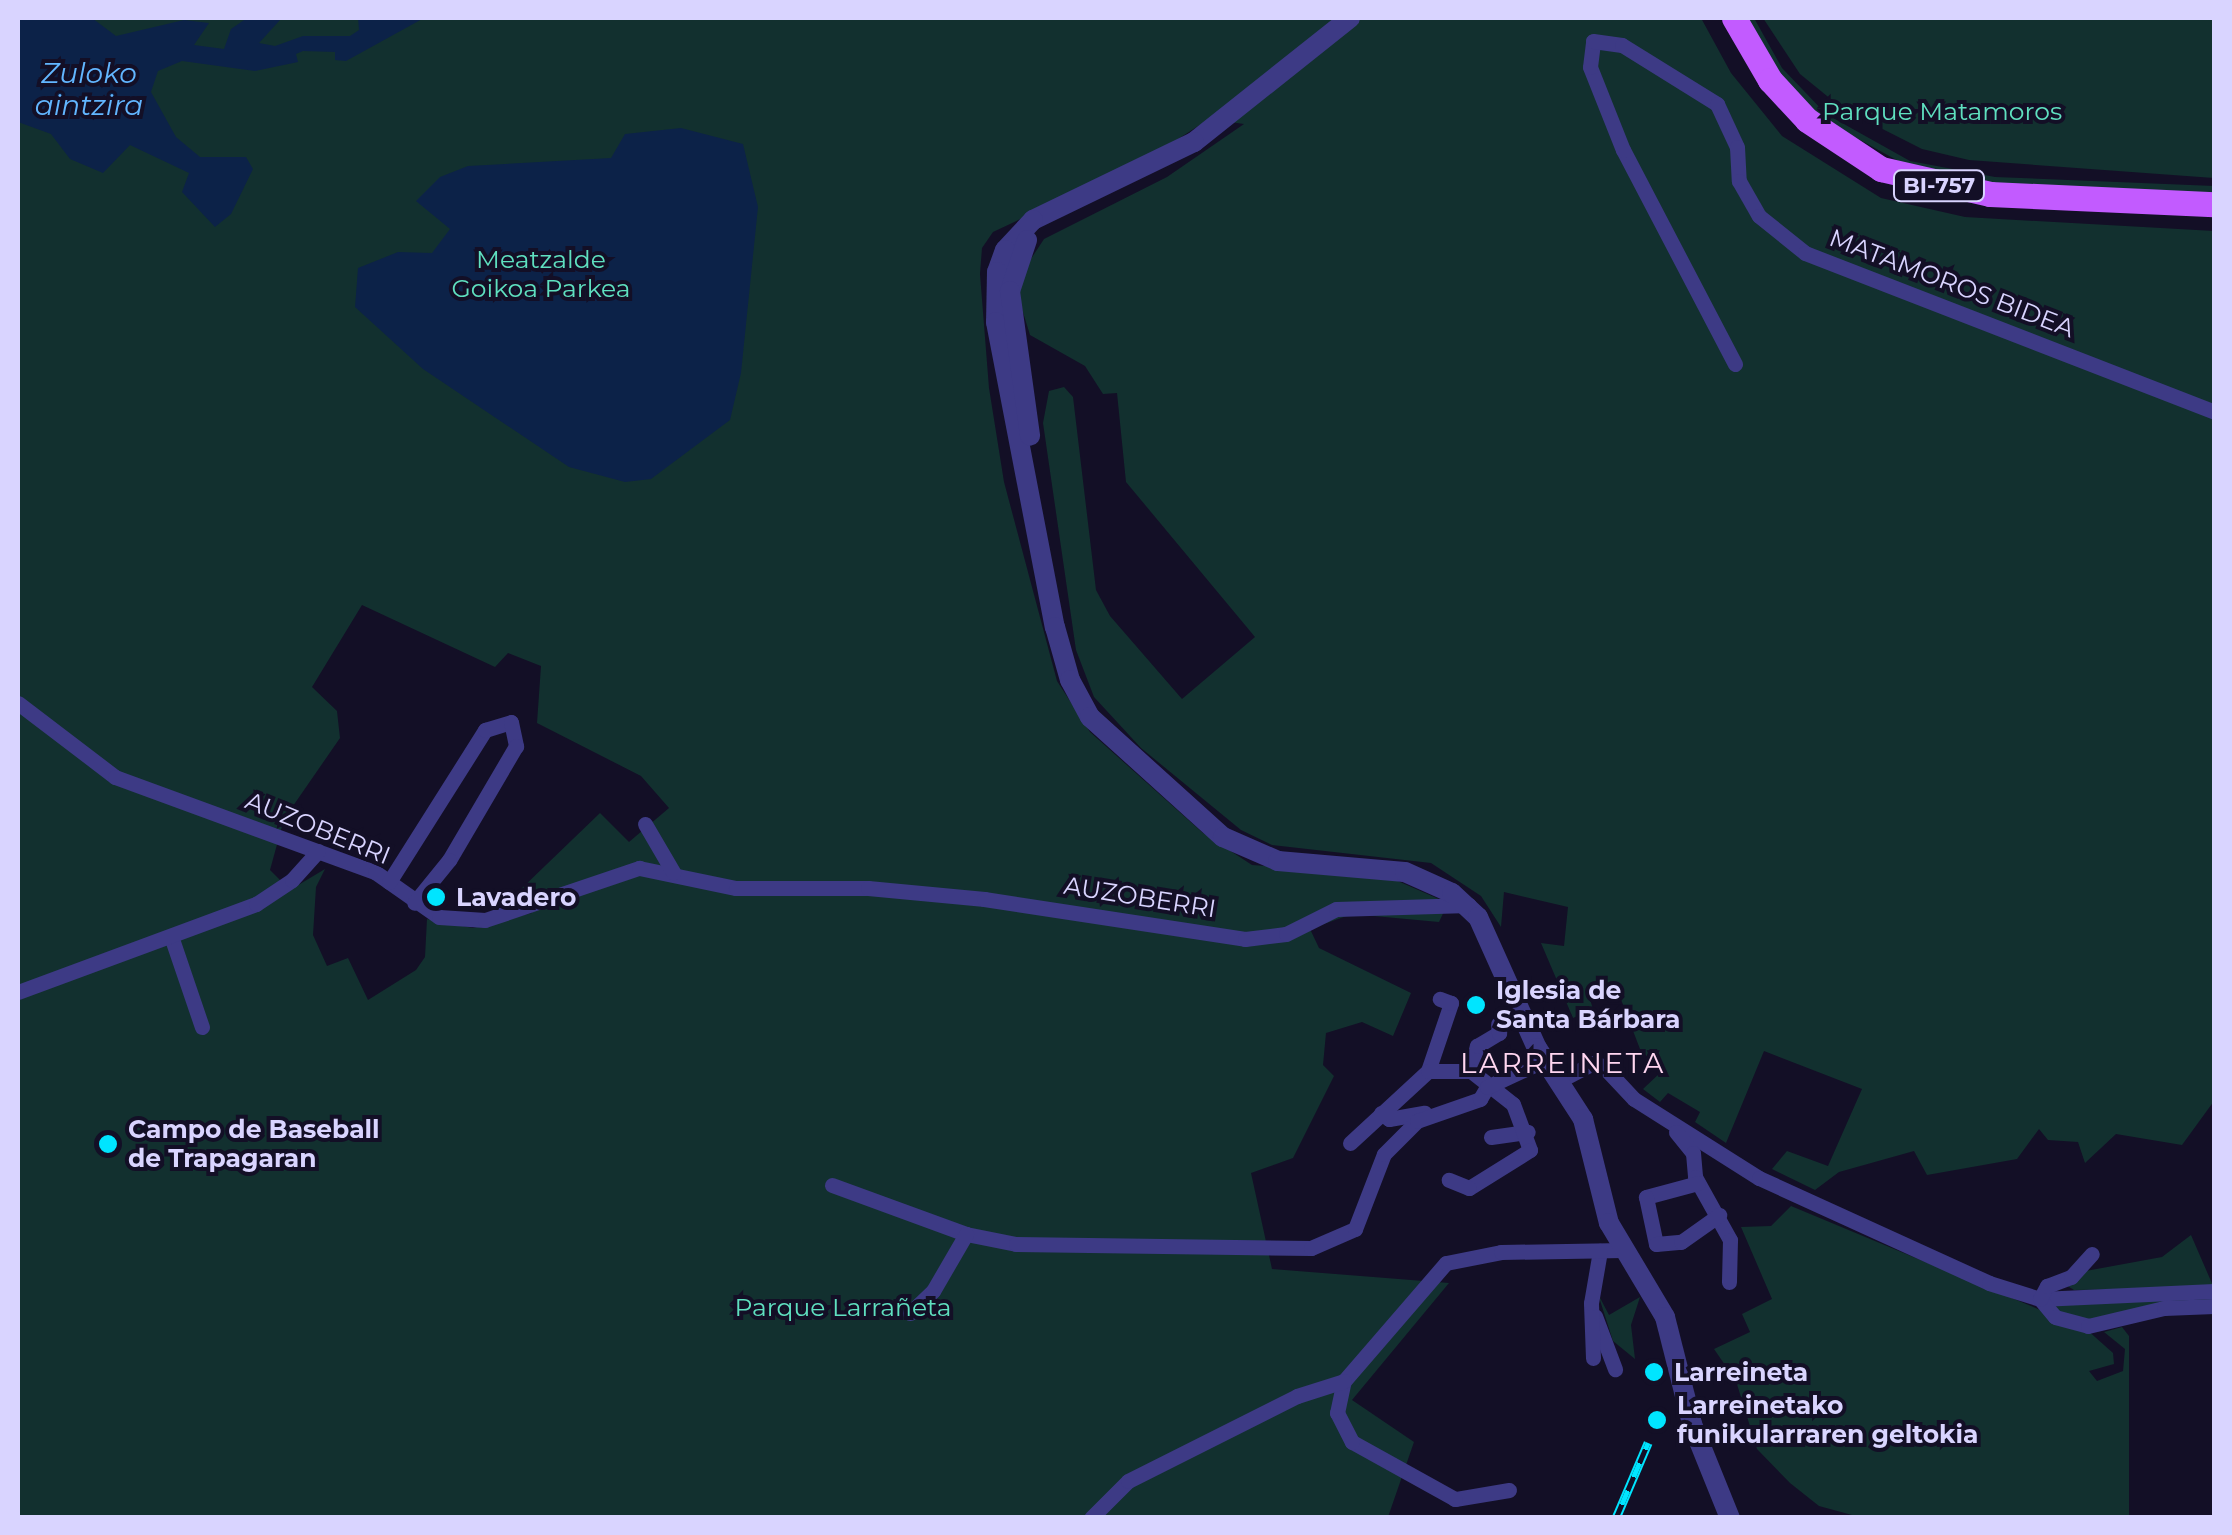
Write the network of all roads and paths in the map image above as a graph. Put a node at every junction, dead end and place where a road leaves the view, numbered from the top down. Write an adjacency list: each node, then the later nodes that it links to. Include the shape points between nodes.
1 (1350, 18): 12 (street, via 1171,158 1018,232 1000,261 994,293 1003,371 1063,658 1090,717 1222,836 1278,861 1406,872)
2 (1734, 18): 3 (main road, BI-757, via 1770,80 1807,120 1880,168 1974,192)
3 (2214, 204)
4 (1735, 364): 5 (street, MATAMOROS BIDEA, via 1622,150 1590,67 1593,42 1607,38 1642,55 1717,104 1737,146 1739,181 1759,216 1805,253)
5 (2214, 412)
6 (18, 703): 8 (street, AUZOBERRI, via 115,778)
7 (645, 824): 9 (street)
8 (318, 852): 10 (street, AUZOBERRI); 13 (street, via 256,904)
9 (672, 872): 11 (street, AUZOBERRI, via 638,868 606,876 485,920 439,917); 12 (street, AUZOBERRI, via 736,888 868,888 1245,938 1293,930 1336,909)
10 (389, 882): 11 (street, AUZOBERRI); 11 (street, via 485,730 511,722 516,746 449,860)
11 (414, 904)
12 (1468, 906): 18 (street, via 1496,946)
13 (172, 939): 14 (street); 17 (street)
14 (18, 992)
15 (1440, 998): 20 (street, via 1452,1003)
16 (1498, 1024): 19 (street, via 1499,1034 1477,1046)
17 (202, 1028)
18 (1545, 1060): 21 (street); 22 (street)
19 (1471, 1070): 20 (street); 22 (street)
20 (1428, 1071): 24 (street)
21 (1560, 1080): 25 (street, via 1593,1063 1603,1066 1634,1099); 34 (street, via 1588,1133 1610,1223)
22 (1487, 1087): 23 (street, via 1480,1099); 26 (street, via 1513,1104)
23 (1430, 1112): 24 (street, via 1389,1120); 33 (street, via 1384,1154 1355,1229 1325,1245 1044,1247)
24 (1381, 1113): 28 (street)
25 (1676, 1124): 30 (street, via 1693,1153); 39 (street, via 1759,1178 1962,1271)
26 (1528, 1132): 27 (street); 29 (street, via 1526,1156 1486,1185 1469,1188)
27 (1490, 1137)
28 (1350, 1143)
29 (1449, 1180)
30 (1698, 1183): 32 (street); 32 (street, via 1646,1196 1656,1244 1681,1242)
31 (832, 1185): 33 (street)
32 (1719, 1215): 37 (street, via 1732,1254)
33 (966, 1234): 42 (street)
34 (1624, 1250): 35 (street); 48 (street, via 1665,1318 1679,1380)
35 (1600, 1252): 40 (street); 45 (street, via 1501,1252 1446,1263)
36 (2092, 1254): 39 (street, via 2071,1277 2047,1286)
37 (1729, 1282)
38 (2214, 1291): 39 (street)
39 (2040, 1299): 41 (street, via 2056,1317 2088,1326 2164,1308)
40 (1591, 1303): 43 (street); 44 (street)
41 (2214, 1306)
42 (910, 1314)
43 (1592, 1358)
44 (1615, 1369)
45 (1344, 1381): 46 (street, via 1337,1413 1352,1442 1454,1498); 47 (street, via 1297,1396 1128,1480)
46 (1509, 1490)
47 (1092, 1518)
48 (1730, 1518)

